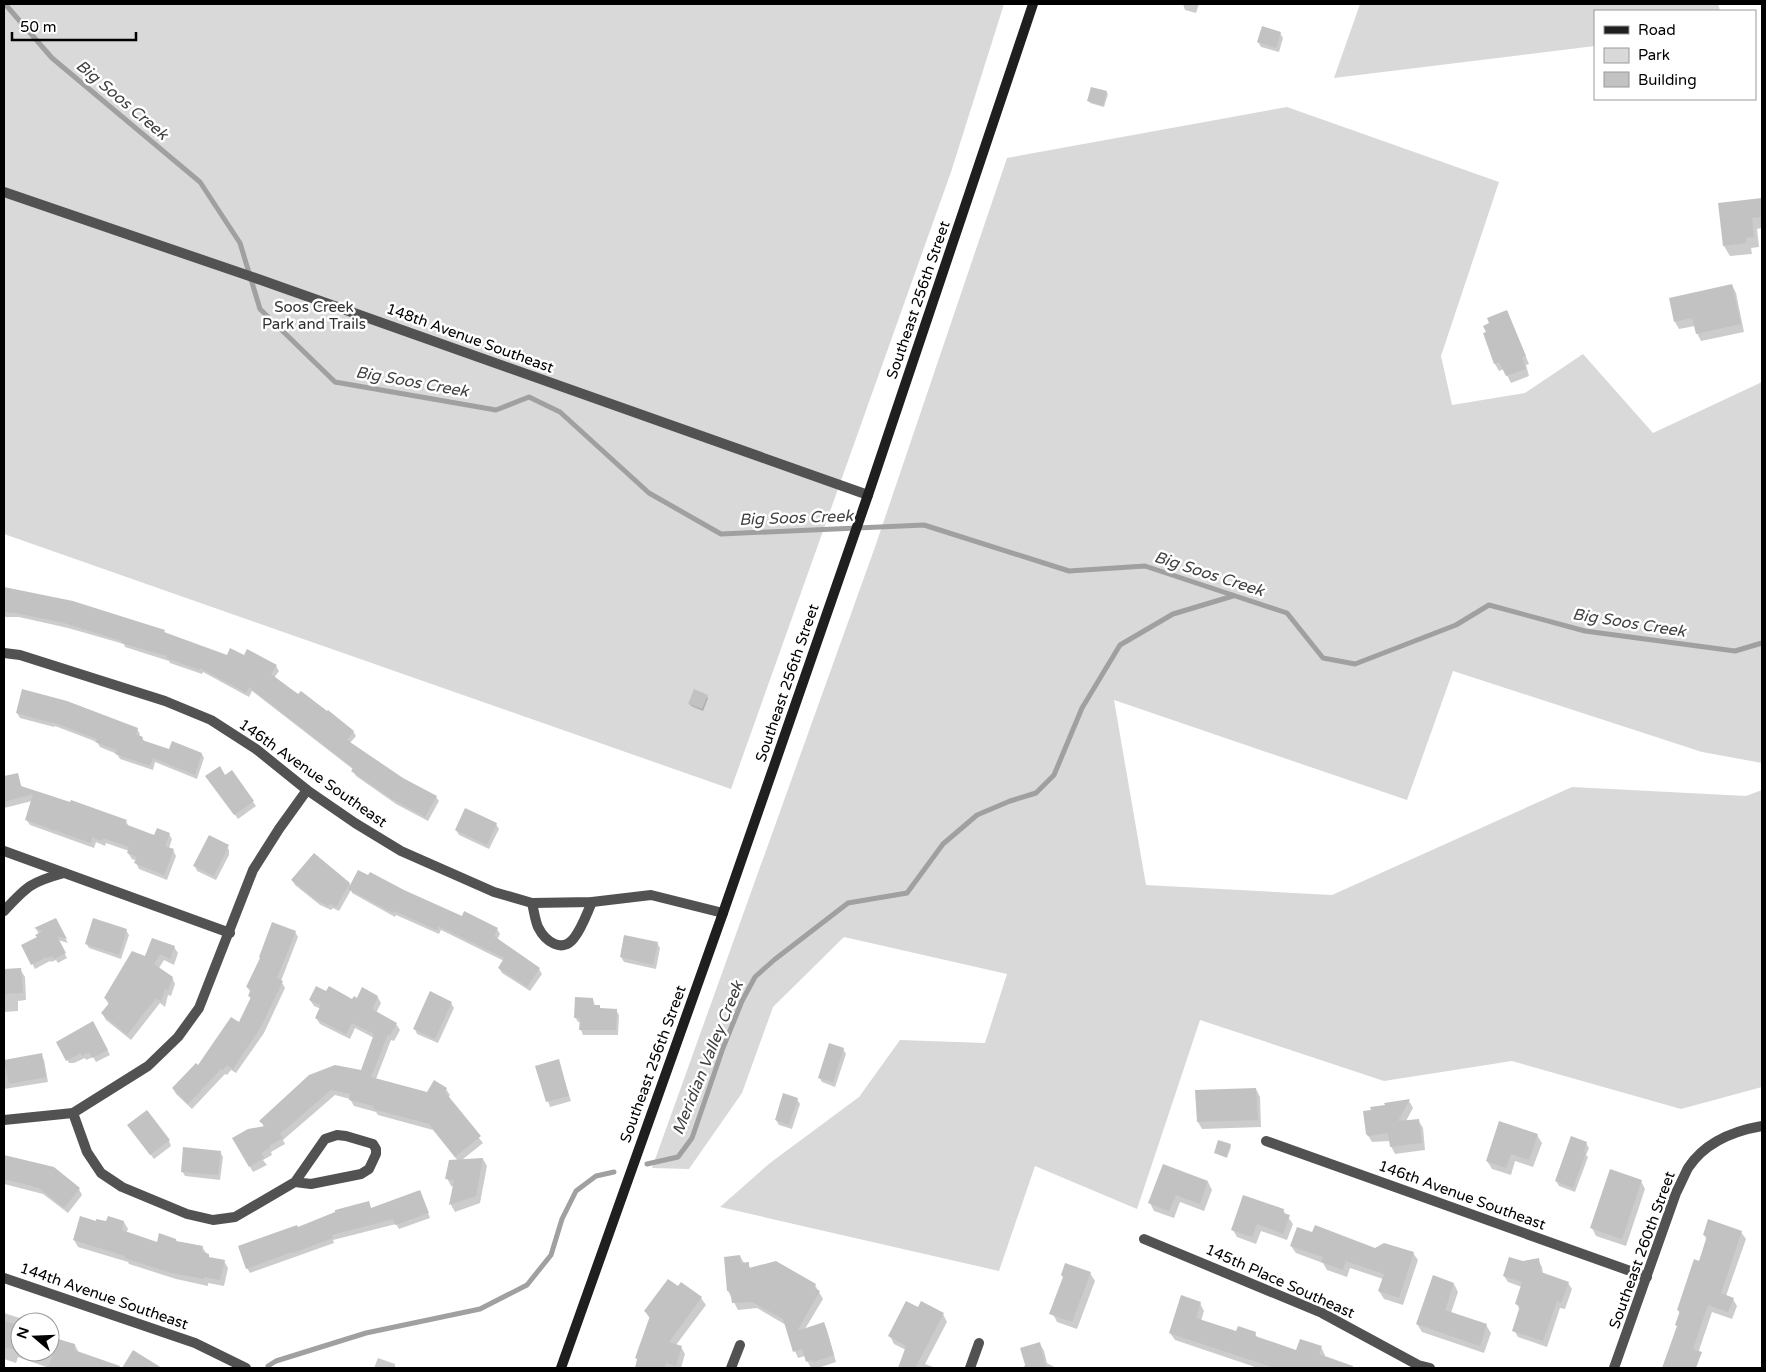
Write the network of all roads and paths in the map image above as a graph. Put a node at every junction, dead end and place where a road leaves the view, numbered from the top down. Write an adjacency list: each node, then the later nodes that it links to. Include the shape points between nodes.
1 (1033, 4): 3 (main road, Southeast 256th Street)
2 (4, 192): 3 (street, 148th Avenue Southeast)
3 (868, 495): 11 (main road, Southeast 256th Street)
4 (4, 653): 5 (street, 146th Avenue Southeast, via 20,654 156,698 211,720 256,749)
5 (308, 790): 9 (street, 146th Avenue Southeast, via 401,851 494,892); 12 (street, via 253,870)
6 (4, 851): 7 (street)
7 (64, 873): 10 (street, via 39,880 26,888); 12 (street)
8 (592, 902): 9 (street, 146th Avenue Southeast); 9 (street, via 575,937 560,946 545,938 537,925); 11 (street, 146th Avenue Southeast, via 651,895)
9 (532, 903)
10 (4, 911)
11 (723, 913): 24 (main road, Southeast 256th Street)
12 (230, 933): 13 (street, via 199,1008 178,1037 148,1066)
13 (73, 1113): 14 (street); 17 (street, via 87,1152 101,1173 122,1187 187,1214 213,1220 235,1217)
14 (4, 1120)
15 (1762, 1126): 19 (street, Southeast 260th Street, via 1725,1136 1707,1148 1689,1167 1676,1193)
16 (1266, 1141): 19 (street, 146th Avenue Southeast)
17 (295, 1182): 17 (street, via 325,1139 346,1136 373,1144 376,1149 369,1169 361,1174 311,1184)
18 (1144, 1239): 27 (street, 145th Place Southeast, via 1322,1313)
19 (1647, 1277): 28 (street, Southeast 260th Street)
20 (4, 1278): 23 (street, 144th Avenue Southeast, via 195,1343)
21 (979, 1343): 26 (street)
22 (740, 1345): 25 (street)
23 (246, 1368)
24 (561, 1368)
25 (731, 1368)
26 (970, 1368)
27 (1430, 1368)
28 (1614, 1368)

